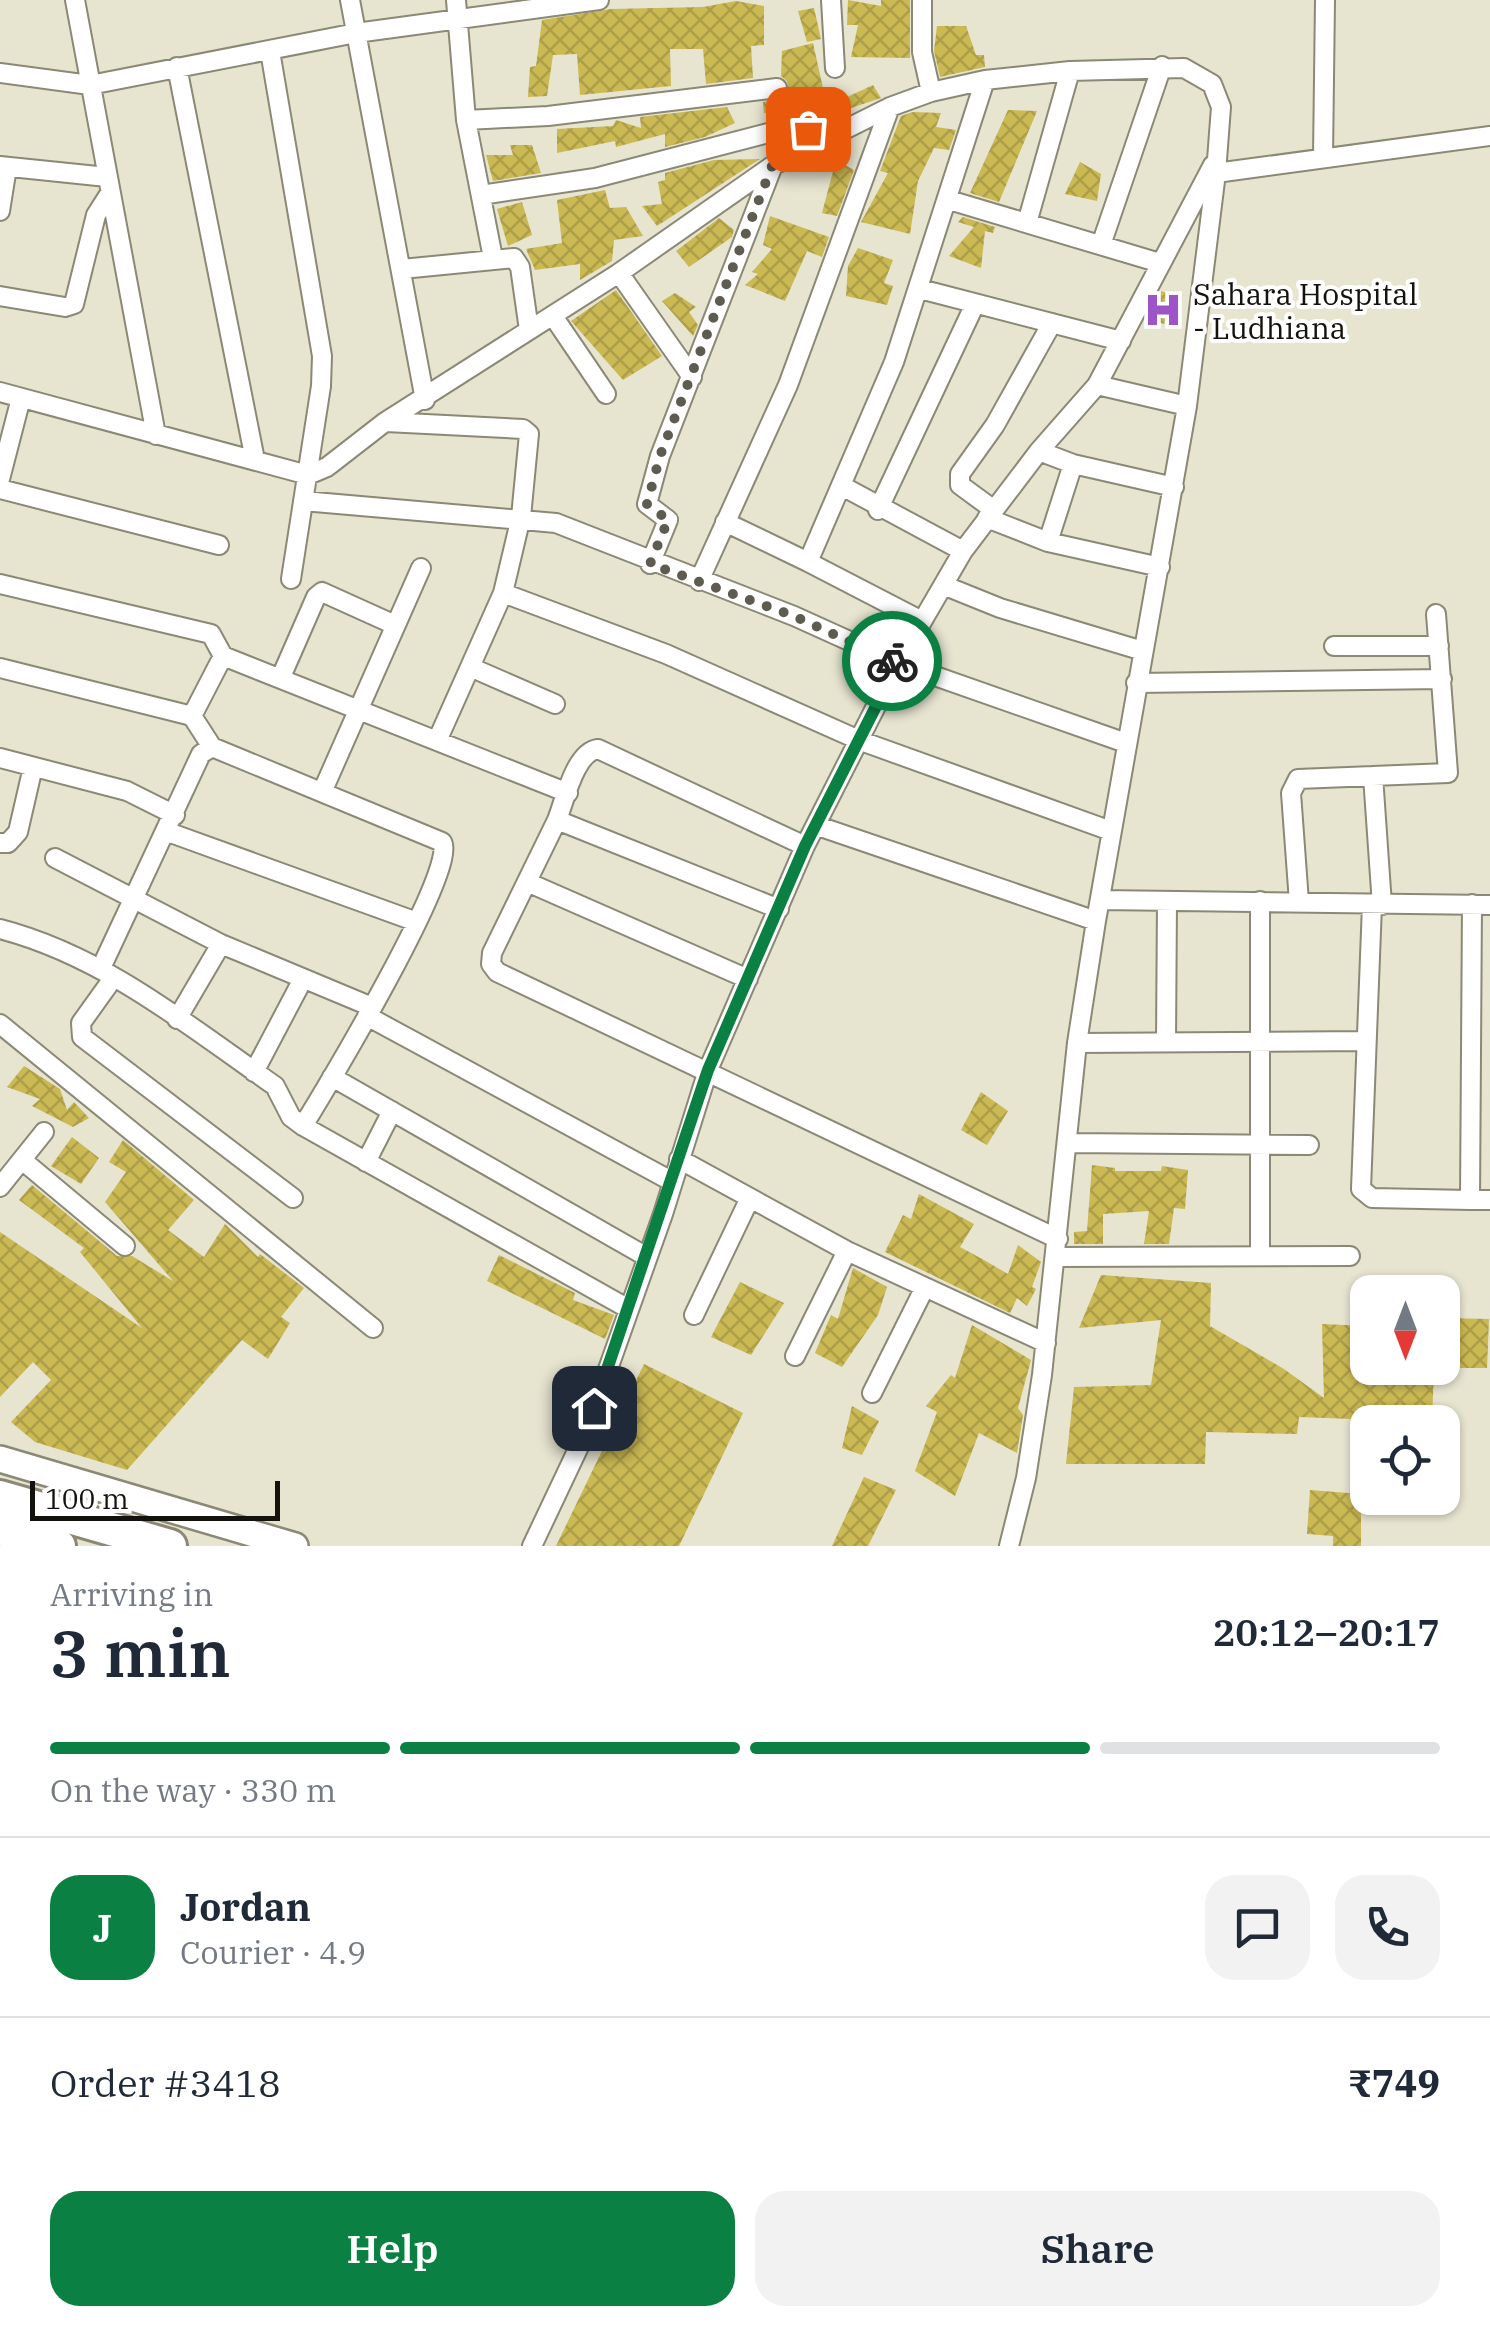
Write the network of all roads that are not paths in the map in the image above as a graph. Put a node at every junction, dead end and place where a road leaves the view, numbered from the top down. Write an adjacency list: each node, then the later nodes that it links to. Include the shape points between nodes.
1 (75, 0): 16 (street)
2 (350, 0): 8 (street)
3 (598, 0): 7 (street)
4 (831, 0): 12 (street)
5 (922, 0): 18 (street)
6 (1325, 0): 23 (street)
7 (456, 9): 8 (street); 20 (street)
8 (356, 33): 9 (street); 35 (street)
9 (270, 51): 11 (street); 56 (street, via 322,356)
10 (1162, 66): 13 (street); 24 (street, via 1194,71 1212,84 1221,107); 32 (street)
11 (177, 67): 16 (street); 54 (street)
12 (835, 68)
13 (1070, 71): 15 (street); 31 (street)
14 (0, 73): 16 (street)
15 (986, 80): 18 (street); 29 (street)
16 (90, 85): 27 (street)
17 (776, 88): 20 (street)
18 (930, 92): 19 (street)
19 (890, 107): 22 (street); 65 (street, via 788,385)
20 (466, 120): 28 (street)
21 (1490, 136): 23 (street)
22 (820, 142): 25 (street); 28 (street, via 798,125 595,178)
23 (1324, 157): 24 (street)
24 (1217, 164): 34 (street); 50 (street)
25 (772, 166): 36 (street); 44 (street)
26 (4, 167): 27 (street); 30 (street)
27 (109, 185): 38 (street, via 74,304); 52 (street)
28 (481, 195): 33 (street)
29 (949, 200): 31 (street); 37 (street)
30 (0, 211)
31 (1027, 224): 32 (street)
32 (1101, 245): 34 (street)
33 (494, 258): 35 (street); 42 (street, via 514,258 520,267)
34 (1160, 263): 43 (street)
35 (402, 269): 49 (street)
36 (619, 273): 40 (street); 44 (street)
37 (920, 289): 39 (street); 58 (street)
38 (0, 296)
39 (975, 304): 41 (street); 62 (street)
40 (553, 316): 42 (street); 47 (street)
41 (1052, 324): 43 (street); 63 (street, via 960,474 960,485)
42 (530, 330): 49 (street)
43 (1121, 341): 45 (street)
44 (692, 378): 70 (street, via 647,498 668,520)
45 (1097, 386): 50 (street); 53 (street)
46 (0, 392): 48 (street)
47 (606, 394)
48 (21, 398): 52 (street); 57 (street)
49 (425, 400): 51 (street)
50 (1187, 406): 59 (street)
51 (385, 422): 56 (street); 64 (street, via 523,429 532,443)
52 (156, 435): 54 (street)
53 (1039, 450): 55 (street); 63 (street)
54 (255, 460): 56 (street)
55 (1073, 464): 59 (street); 66 (street)
56 (308, 475): 61 (street)
57 (0, 479)
58 (842, 486): 62 (street); 69 (street)
59 (1174, 486): 71 (street)
60 (0, 489): 67 (street)
61 (303, 501): 64 (street); 73 (street)
62 (878, 510): 68 (street)
63 (990, 514): 66 (street); 68 (street)
64 (522, 517): 70 (street, via 585,532); 77 (street)
65 (726, 522): 69 (street); 74 (street)
66 (1048, 542): 71 (street)
67 (219, 545)
68 (963, 551): 76 (street)
69 (808, 562): 79 (street)
70 (650, 564): 74 (street)
71 (1160, 567): 83 (street)
72 (421, 568): 80 (street)
73 (291, 579)
74 (699, 581): 85 (street)
75 (0, 584): 84 (street, via 211,634)
76 (943, 586): 79 (street); 83 (street)
77 (502, 593): 87 (street); 95 (street, via 666,654)
78 (1436, 614): 82 (street)
79 (922, 622): 85 (street)
80 (395, 625): 88 (street, via 322,592); 92 (street)
81 (1334, 646): 82 (street)
82 (1439, 646): 89 (street)
83 (1143, 651): 90 (street)
84 (223, 656): 88 (street); 93 (street)
85 (898, 663): 95 (street); 96 (street)
86 (0, 668): 93 (street)
87 (470, 668): 91 (street); 94 (street)
88 (280, 677): 92 (street)
89 (1442, 679): 90 (street); 100 (street, via 1448,773)
90 (1136, 682): 96 (street)
91 (555, 704)
92 (358, 709): 94 (street); 101 (street)
93 (192, 716): 97 (street)
94 (437, 741): 102 (street)
95 (861, 741): 105 (street); 106 (street)
96 (1126, 743): 106 (street)
97 (212, 746): 101 (street); 104 (street, via 201,754)
98 (0, 758): 99 (street)
99 (33, 766): 104 (street, via 126,792); 107 (street, via 18,832)
100 (1372, 776): 115 (street, via 1305,777 1293,785); 116 (street)
101 (323, 790): 120 (street, via 442,842 446,858)
102 (568, 793): 103 (street); 108 (street, via 584,756 598,749)
103 (558, 820): 110 (street); 118 (street)
104 (172, 824): 114 (street); 120 (street)
105 (818, 826): 108 (street); 119 (street)
106 (1110, 831): 111 (street)
107 (0, 844)
108 (805, 846): 118 (street)
109 (55, 858): 114 (street)
110 (527, 882): 125 (street); 134 (street, via 492,953 496,972)
111 (1101, 900): 113 (street); 119 (street)
112 (1260, 900): 113 (street); 115 (street); 130 (street)
113 (1166, 901): 132 (street)
114 (135, 902): 122 (street); 123 (street)
115 (1299, 902): 116 (street)
116 (1377, 905): 117 (street); 131 (street)
117 (1481, 905): 126 (street)
118 (779, 908): 125 (street)
119 (1096, 921): 133 (street)
120 (417, 922): 127 (street)
121 (0, 930): 123 (street, via 64,949)
122 (220, 944): 124 (street); 128 (street)
123 (107, 972): 128 (street); 148 (street, via 81,1023 82,1037)
124 (304, 979): 127 (street); 135 (street)
125 (748, 979): 134 (street)
126 (1481, 993): 150 (street)
127 (370, 1012): 136 (street); 146 (street)
128 (177, 1019): 135 (street)
129 (0, 1024): 161 (street)
130 (1260, 1041): 131 (street); 132 (street); 141 (street)
131 (1366, 1041): 150 (street, via 1364,1196)
132 (1166, 1042): 133 (street)
133 (1077, 1043): 140 (street)
134 (708, 1070): 143 (street); 153 (street)
135 (254, 1072): 138 (street, via 275,1086)
136 (332, 1077): 137 (street); 138 (street)
137 (392, 1111): 145 (street); 157 (street)
138 (303, 1126): 145 (street)
139 (44, 1132): 144 (street)
140 (1069, 1143): 141 (street); 153 (street)
141 (1258, 1145): 142 (street); 155 (street)
142 (1309, 1145)
143 (679, 1159): 146 (street); 149 (street)
144 (22, 1160): 147 (street); 152 (street)
145 (366, 1162): 159 (street)
146 (673, 1182): 157 (street)
147 (0, 1187)
148 (294, 1198)
149 (749, 1200): 154 (street); 160 (street)
150 (1470, 1200): 151 (street)
151 (1490, 1200)
152 (125, 1246)
153 (1057, 1248): 155 (street); 162 (street)
154 (848, 1252): 158 (street); 163 (street)
155 (1260, 1255): 156 (street)
156 (1350, 1256)
157 (647, 1257): 159 (street)
158 (924, 1288): 162 (street); 164 (street)
159 (627, 1308): 171 (street, via 585,1434)
160 (694, 1315)
161 (374, 1328)
162 (1046, 1342): 172 (street)
163 (795, 1356)
164 (872, 1394)
165 (0, 1460): 170 (street)
166 (0, 1496): 169 (highway)
167 (0, 1529): 168 (highway)
168 (59, 1546)
169 (170, 1546)
170 (295, 1546)
171 (532, 1546)
172 (1009, 1546)

